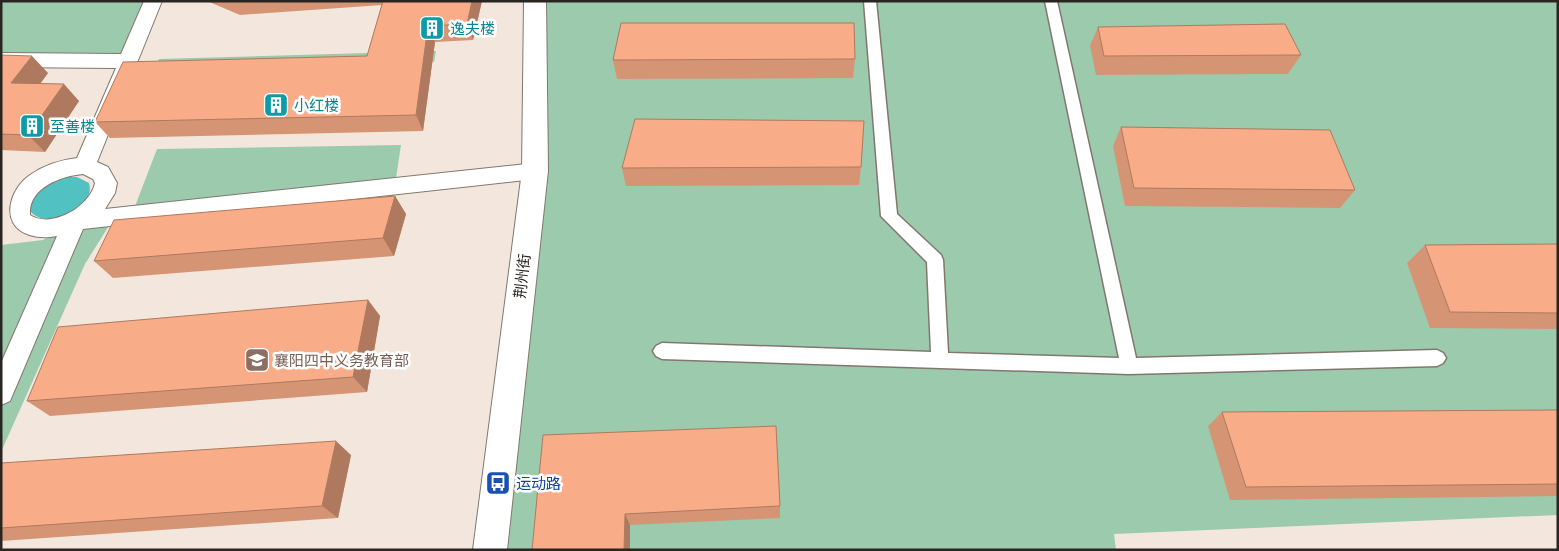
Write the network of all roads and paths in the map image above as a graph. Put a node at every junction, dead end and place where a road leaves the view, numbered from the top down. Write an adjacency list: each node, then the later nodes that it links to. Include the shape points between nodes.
1 (153, 1): 6 (street)
2 (535, 1): 8 (street, 荆州街)
3 (870, 1): 13 (lane, via 889,216 935,260)
4 (1051, 1): 14 (lane)
5 (1, 60): 6 (street)
6 (128, 61): 7 (street)
7 (85, 166): 9 (street, via 58,170 31,185); 10 (street, via 96,169 106,183 98,203)
8 (535, 171): 10 (street); 16 (street, 荆州街)
9 (10, 216): 10 (street, via 32,228 60,227)
10 (75, 221): 15 (street)
11 (662, 351): 13 (lane)
12 (1438, 358): 14 (lane)
13 (940, 360): 14 (lane)
14 (1129, 366)
15 (1, 393)
16 (490, 550)

